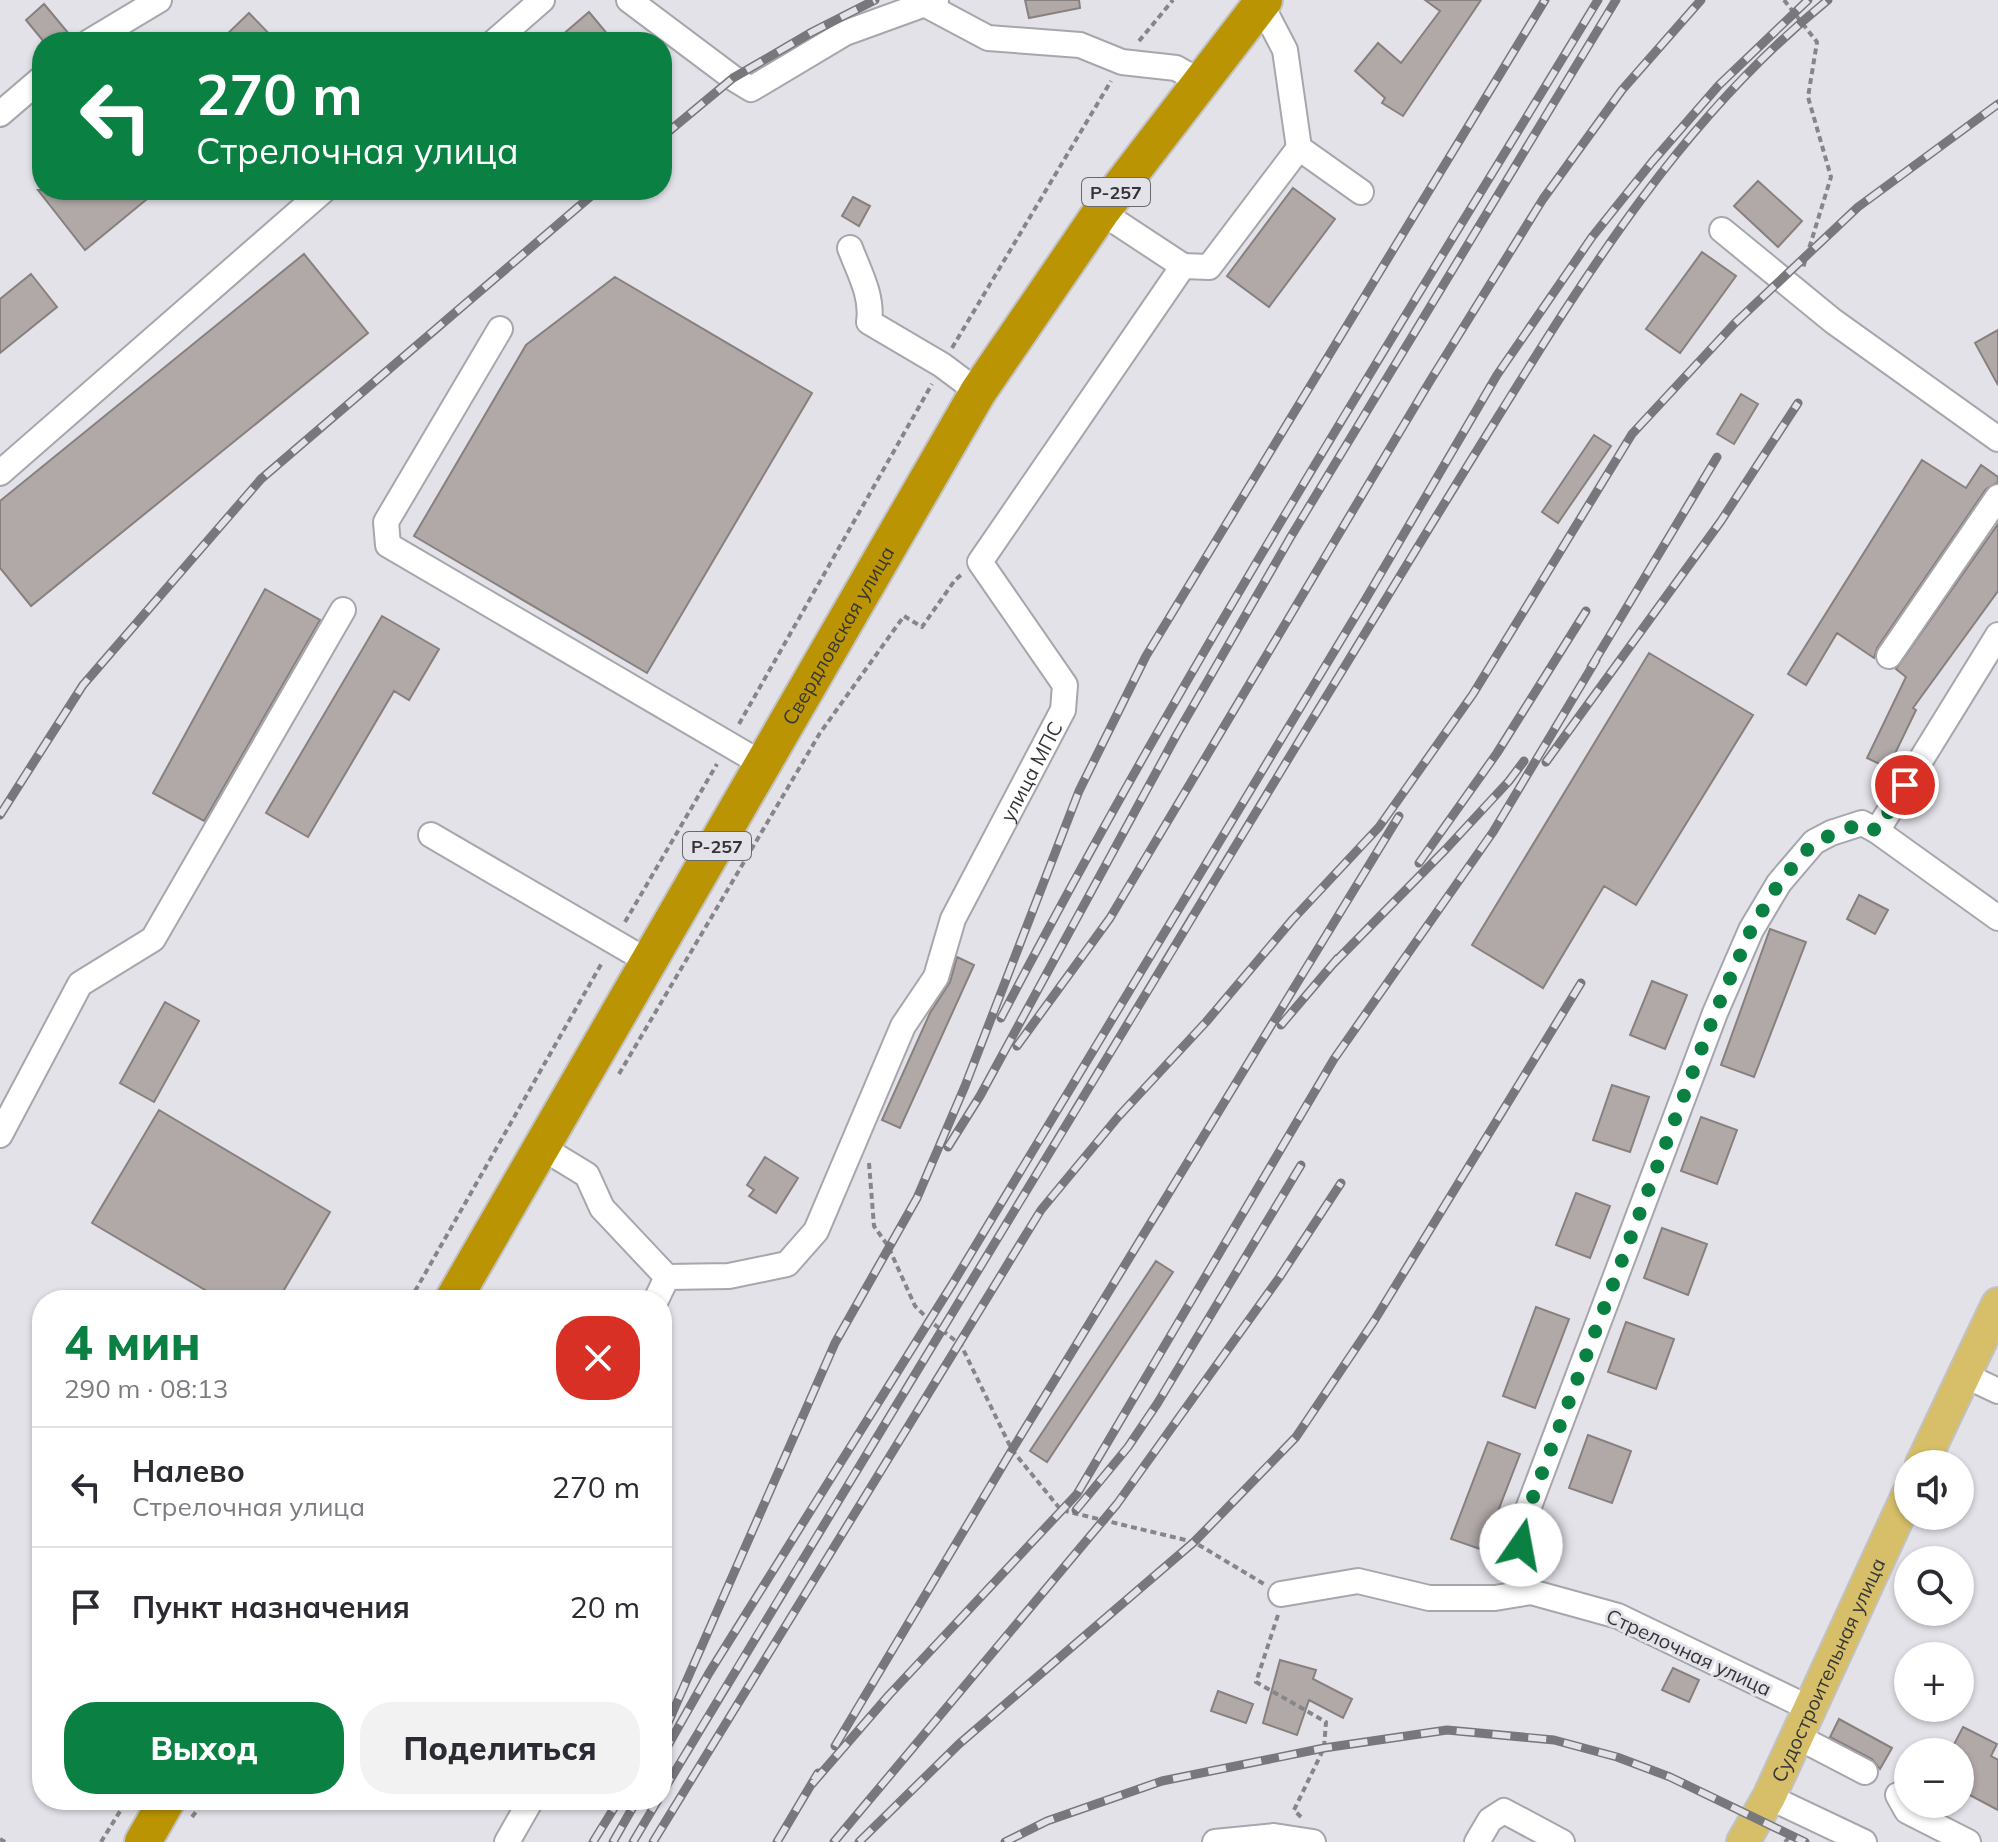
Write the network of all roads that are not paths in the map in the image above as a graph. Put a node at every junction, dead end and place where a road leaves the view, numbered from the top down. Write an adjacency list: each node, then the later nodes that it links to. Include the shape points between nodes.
1 (159, 0): 6 (street)
2 (542, 0): 7 (street)
3 (629, 0): 8 (street)
4 (1263, 2): 10 (highway, Свердловская улица / Р-257); 13 (street, via 1285,50)
5 (931, 3): 9 (street, via 845,33 751,89); 10 (street, via 988,38 1080,45 1122,62 1176,68)
6 (106, 32)
7 (505, 32)
8 (672, 32)
9 (672, 32)
10 (1201, 82): 16 (highway, Свердловская улица / Р-257)
11 (32, 87): 12 (street)
12 (0, 114)
13 (1299, 148): 14 (street); 19 (street, via 1209,267)
14 (1361, 192)
15 (313, 200): 23 (street)
16 (1101, 212): 19 (street); 21 (highway, Свердловская улица / Р-257)
17 (1722, 230): 22 (street, via 1833,321)
18 (850, 248): 21 (street, via 868,295 869,322)
19 (1183, 266): 35 (street, улица МПС, via 980,562 1065,685 1063,710 953,919 936,977 903,1026 816,1231 787,1264 729,1276)
20 (500, 329): 28 (street, via 386,522 388,545)
21 (978, 392): 28 (highway, Свердловская улица / Р-257)
22 (1998, 439)
23 (0, 473)
24 (1998, 497): 27 (street)
25 (343, 610): 33 (street, via 153,939 80,984)
26 (1998, 635): 29 (street)
27 (1889, 656)
28 (764, 765): 32 (highway, Свердловская улица / Р-257)
29 (1877, 831): 31 (street); 43 (street, via 1862,823 1814,842 1779,883 1751,930 1522,1525 1520,1565)
30 (431, 835): 32 (street)
31 (1998, 918)
32 (649, 962): 34 (highway, Свердловская улица / Р-257)
33 (0, 1135)
34 (541, 1147): 35 (street, via 587,1175 602,1208); 36 (highway, Свердловская улица / Р-257)
35 (667, 1277): 37 (street)
36 (459, 1290)
37 (661, 1290)
38 (1998, 1304): 39 (main road)
39 (1964, 1375): 40 (street); 41 (main road)
40 (1998, 1391)
41 (1929, 1450)
42 (1894, 1525): 45 (main road, Судостроительная улица)
43 (1531, 1592): 44 (street, via 1429,1598 1358,1581); 45 (street, Стрелочная улица, via 1618,1616)
44 (1281, 1594)
45 (1803, 1722): 46 (street, Стрелочная улица); 47 (main road, Судостроительная улица)
46 (1865, 1772)
47 (1769, 1797): 57 (main road, Судостроительная улица); 58 (street)
48 (155, 1810): 52 (highway)
49 (525, 1810): 53 (street)
50 (1921, 1818): 59 (street)
51 (1309, 1832): 54 (street)
52 (122, 1838)
53 (507, 1842)
54 (1215, 1842)
55 (1477, 1842): 56 (street, via 1490,1820 1504,1811)
56 (1562, 1842)
57 (1743, 1842)
58 (1864, 1842)
59 (1968, 1842)

